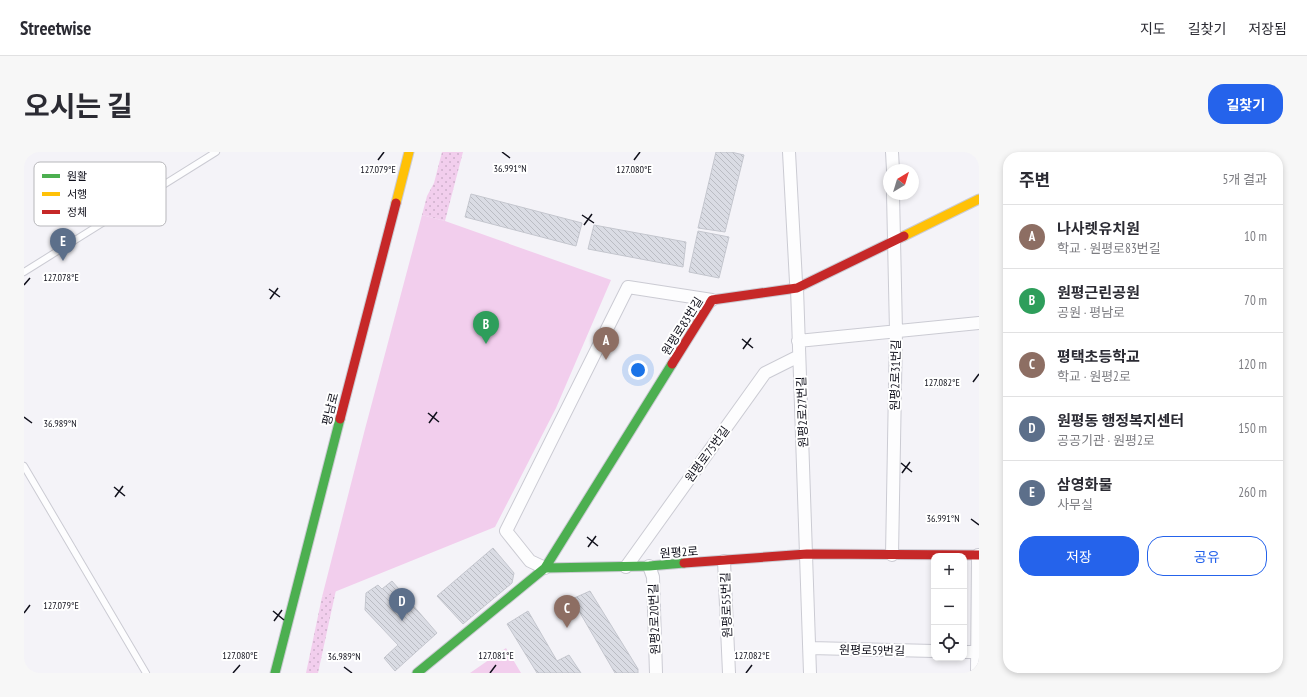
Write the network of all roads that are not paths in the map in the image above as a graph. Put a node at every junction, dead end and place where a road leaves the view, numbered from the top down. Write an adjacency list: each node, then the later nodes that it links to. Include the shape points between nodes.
1 (216, 152): 6 (lane)
2 (409, 152): 31 (street, 평남로)
3 (789, 152): 12 (street, 원평2로27번길)
4 (892, 152): 5 (street)
5 (893, 164)
6 (166, 183)
7 (979, 198): 10 (street, 원평로83번길)
8 (893, 200): 10 (street, 원평2로31번길)
9 (98, 226): 11 (lane)
10 (894, 241): 12 (street, 원평로83번길); 15 (street, 원평2로31번길)
11 (24, 272)
12 (798, 288): 13 (street, 원평로83번길); 16 (street, 원평2로27번길)
13 (712, 300): 25 (street, 원평로83번길); 25 (street, via 628,287 506,531 530,561)
14 (979, 323): 15 (street)
15 (896, 331): 16 (street); 20 (street, 원평2로31번길)
16 (798, 341): 17 (street, 원평2로27번길)
17 (799, 356): 19 (street, 원평2로27번길); 24 (street, 원평로75번길, via 765,373)
18 (24, 466): 30 (lane)
19 (807, 554): 20 (street, 원평2로); 22 (street, 원평2로); 26 (street, 원평2로27번길)
20 (892, 555): 21 (street, 원평2로)
21 (978, 555): 29 (street)
22 (724, 561): 23 (street, 원평2로); 34 (street, 원평로55번길)
23 (649, 566): 24 (street, 원평2로); 33 (street, 원평2로20번길, via 653,577)
24 (626, 567): 25 (street, 원평2로)
25 (545, 568): 32 (street)
26 (810, 648): 27 (street, 원평로59번길); 35 (street, 원평2로27번길)
27 (931, 651)
28 (967, 652): 29 (street)
29 (978, 652): 36 (street)
30 (146, 673)
31 (274, 673)
32 (417, 673)
33 (656, 673)
34 (729, 673)
35 (810, 673)
36 (977, 673)

